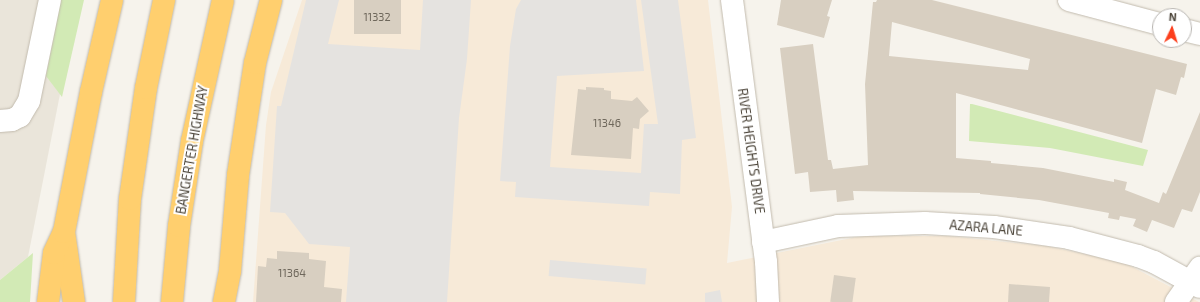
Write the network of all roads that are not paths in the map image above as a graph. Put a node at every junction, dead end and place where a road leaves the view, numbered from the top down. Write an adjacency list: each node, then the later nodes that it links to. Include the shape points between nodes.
1 (50, 0): 9 (street, via 29,102 20,116 12,120)
2 (112, 0): 10 (highway)
3 (164, 0): 16 (highway, via 146,88 130,199)
4 (223, 0): 17 (highway, BANGERTER HIGHWAY, via 192,141 179,226)
5 (271, 0): 12 (highway, via 255,63 238,175)
6 (732, 0): 11 (street, RIVER HEIGHTS DRIVE)
7 (1069, 0): 8 (street)
8 (1152, 22)
9 (0, 120)
10 (64, 232): 14 (highway, via 54,253); 15 (highway)
11 (763, 242): 13 (street, AZARA LANE, via 838,226 918,223 994,227 1070,238 1126,252); 20 (street, RIVER HEIGHTS DRIVE)
12 (230, 271): 18 (highway); 19 (highway)
13 (1197, 279): 21 (street)
14 (48, 302)
15 (74, 302)
16 (124, 302)
17 (172, 302)
18 (224, 302)
19 (235, 302)
20 (768, 302)
21 (1176, 302)

